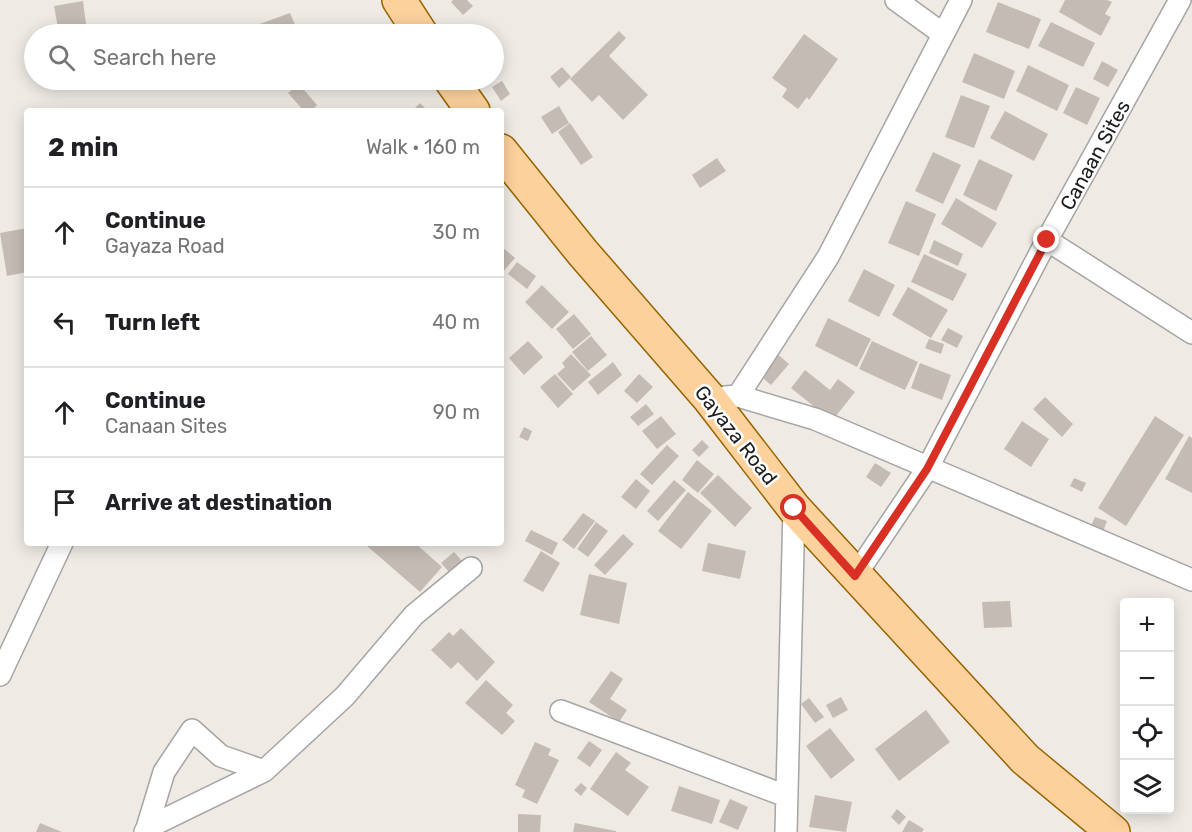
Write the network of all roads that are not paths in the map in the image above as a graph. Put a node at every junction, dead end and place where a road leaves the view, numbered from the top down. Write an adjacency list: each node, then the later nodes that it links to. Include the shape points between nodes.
1 (399, 0): 5 (main road)
2 (896, 0): 6 (street)
3 (961, 0): 6 (street)
4 (1180, 0): 10 (street, Canaan Sites)
5 (415, 24)
6 (943, 34): 12 (street, via 828,257)
7 (458, 90): 8 (main road)
8 (471, 108)
9 (504, 155): 12 (main road, Gayaza Road, via 583,253)
10 (1047, 240): 11 (street); 13 (street, Canaan Sites)
11 (1192, 333)
12 (724, 397): 13 (street, via 815,419); 14 (main road, Gayaza Road)
13 (927, 469): 17 (street, Canaan Sites); 18 (street)
14 (794, 508): 17 (main road, Gayaza Road); 22 (street)
15 (61, 546): 19 (street)
16 (471, 568): 21 (street, via 414,615 345,696)
17 (855, 576): 25 (main road, Gayaza Road, via 1025,759)
18 (1192, 580)
19 (0, 675)
20 (561, 711): 22 (street)
21 (264, 771): 23 (street); 23 (street, via 221,756 192,730 164,772)
22 (786, 796): 24 (street)
23 (146, 830)
24 (786, 832)
25 (1113, 832)

